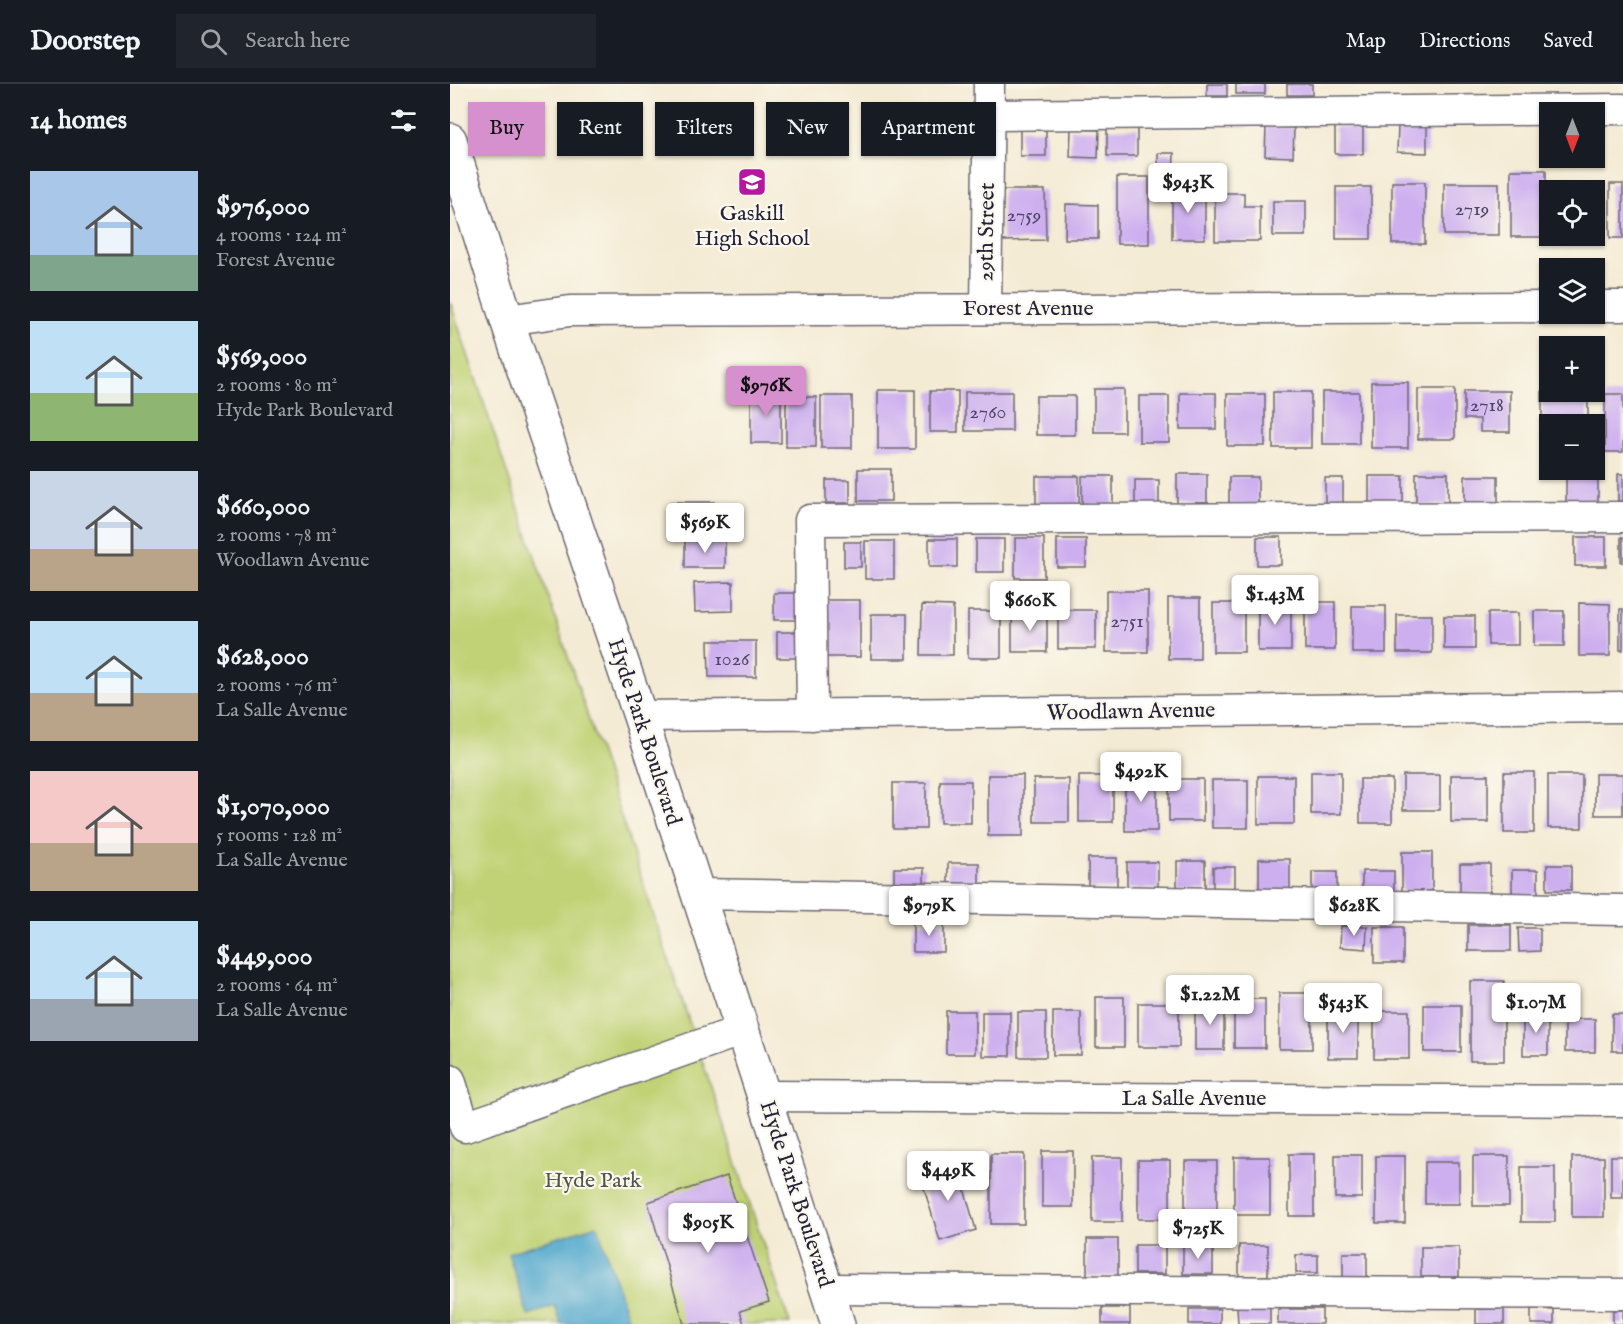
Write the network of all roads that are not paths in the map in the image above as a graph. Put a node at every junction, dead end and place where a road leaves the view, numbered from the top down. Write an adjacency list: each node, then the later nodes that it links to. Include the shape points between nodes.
1 (989, 84): 2 (street, 29th Street)
2 (988, 102)
3 (1623, 109): 4 (street)
4 (996, 114)
5 (450, 140): 11 (main road, Hyde Park Boulevard)
6 (988, 156): 10 (street, 29th Street)
7 (1605, 306): 8 (street)
8 (1623, 306)
9 (1539, 307): 10 (street, Forest Avenue)
10 (986, 309): 11 (street, Forest Avenue, via 570,311)
11 (507, 320): 15 (main road, Hyde Park Boulevard)
12 (1623, 517): 14 (street, via 810,520)
13 (1623, 707): 14 (street, Woodlawn Avenue)
14 (812, 715): 15 (street, Woodlawn Avenue)
15 (640, 716): 16 (main road, Hyde Park Boulevard)
16 (698, 894): 17 (street); 18 (main road, Hyde Park Boulevard)
17 (1623, 910)
18 (742, 1030): 19 (street, via 465,1127); 20 (main road, Hyde Park Boulevard)
19 (450, 1080)
20 (764, 1096): 21 (street, La Salle Avenue); 22 (main road, Hyde Park Boulevard)
21 (1623, 1101)
22 (827, 1289): 23 (street); 24 (main road, Hyde Park Boulevard)
23 (1623, 1294)
24 (838, 1324)

